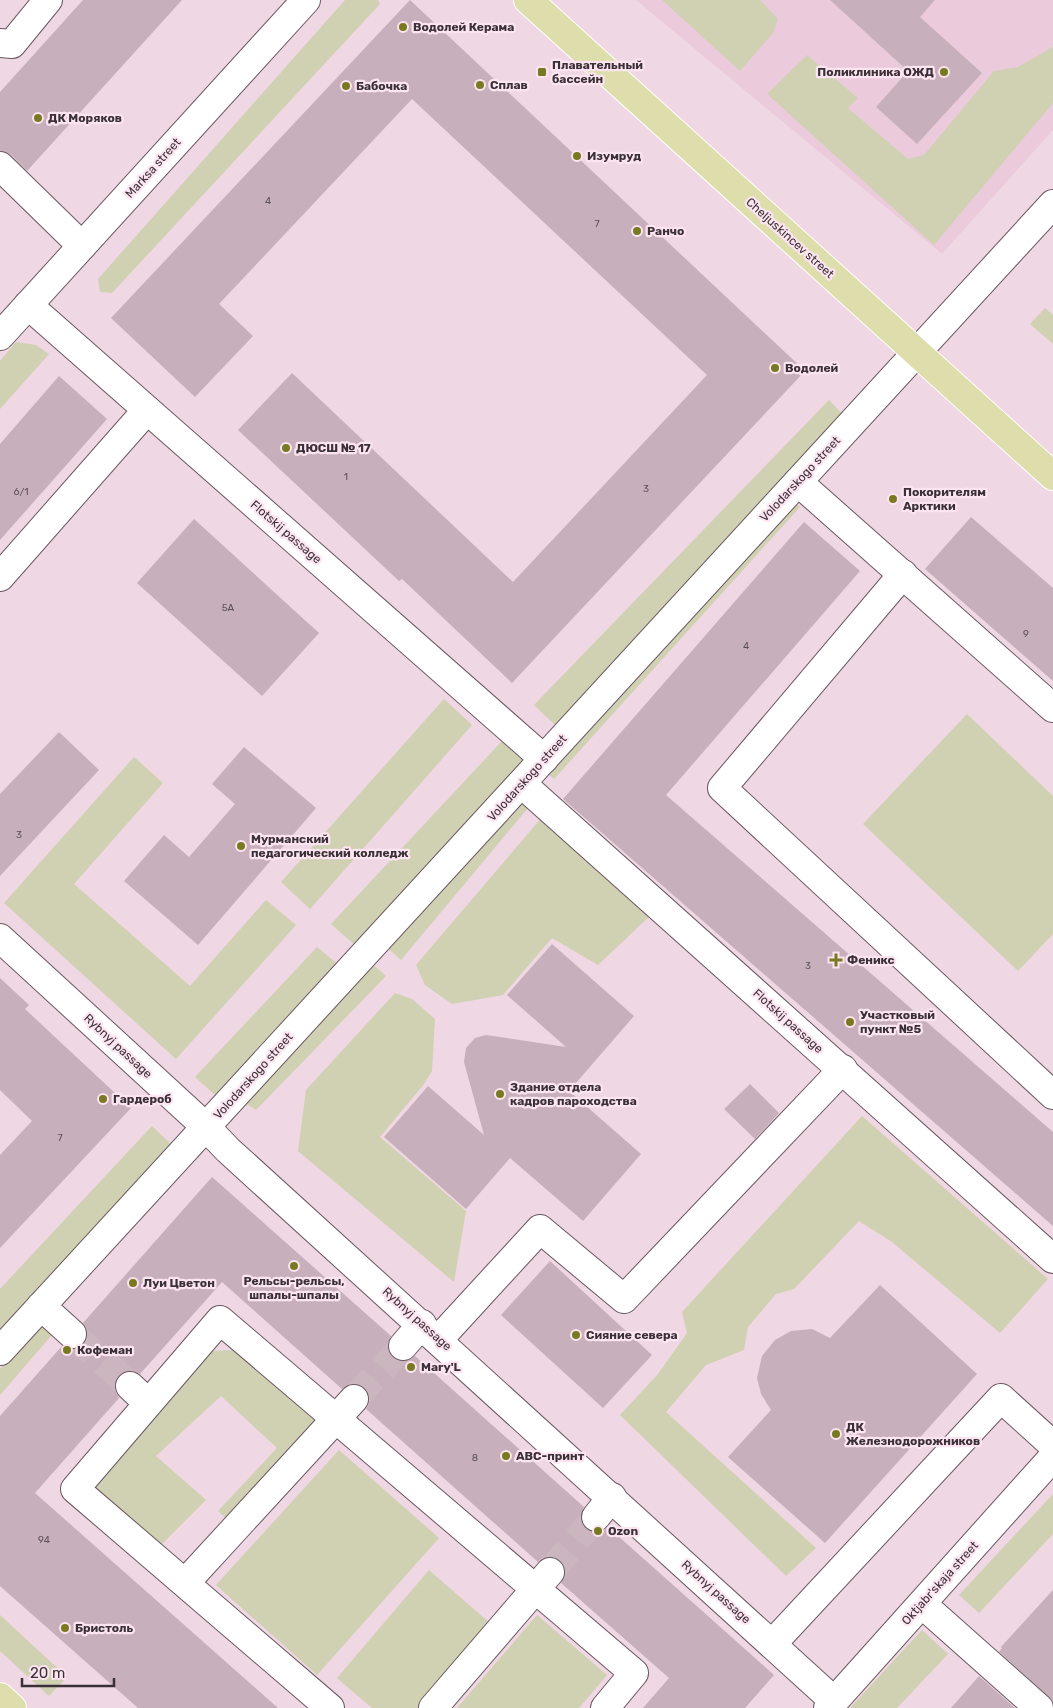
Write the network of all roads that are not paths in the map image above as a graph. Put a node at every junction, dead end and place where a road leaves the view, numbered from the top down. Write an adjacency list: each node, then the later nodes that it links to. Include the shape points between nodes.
1 (48, 0): 4 (street, via 12,44)
2 (306, 0): 7 (street, Marksa street)
3 (528, 0): 10 (main road, Cheljuskincev street)
4 (0, 43)
5 (0, 166): 7 (street)
6 (1053, 204): 10 (street, Volodarskogo street)
7 (82, 246): 8 (street, Marksa street)
8 (28, 305): 9 (street, Marksa street); 11 (street, Flotskij passage)
9 (0, 336)
10 (916, 352): 12 (main road, Cheljuskincev street); 13 (street, Volodarskogo street)
11 (147, 410): 15 (street); 17 (street, Flotskij passage)
12 (1053, 476)
13 (798, 482): 14 (street); 17 (street, Volodarskogo street)
14 (903, 574): 16 (street); 21 (street, via 722,788)
15 (0, 577)
16 (1053, 708)
17 (544, 759): 18 (street, Volodarskogo street)
18 (522, 784): 20 (street, Flotskij passage); 22 (street, Volodarskogo street)
19 (0, 938): 22 (street, Rybnyj passage)
20 (843, 1069): 23 (street, Flotskij passage); 25 (street, via 624,1298 540,1229)
21 (1053, 1095)
22 (206, 1127): 24 (street, Volodarskogo street); 25 (street, Rybnyj passage)
23 (1053, 1259)
24 (42, 1306): 26 (street); 28 (street, Volodarskogo street)
25 (431, 1331): 27 (street); 36 (street, Rybnyj passage, via 604,1507)
26 (72, 1334)
27 (403, 1346)
28 (0, 1351)
29 (354, 1399): 30 (street)
30 (335, 1419): 33 (street); 34 (street); 34 (street, via 220,1320 139,1394 75,1489)
31 (1053, 1445): 36 (street, via 1001,1398)
32 (1053, 1457): 35 (street, Oktjabr'skaja street)
33 (542, 1581): 41 (street); 42 (street, via 634,1673)
34 (185, 1583): 40 (street)
35 (922, 1604): 38 (street, Oktjabr'skaja street); 43 (street)
36 (772, 1644): 38 (street, Rybnyj passage)
37 (0, 1697): 39 (main road)
38 (831, 1704)
39 (12, 1708)
40 (330, 1708)
41 (433, 1708)
42 (605, 1708)
43 (1039, 1708)

